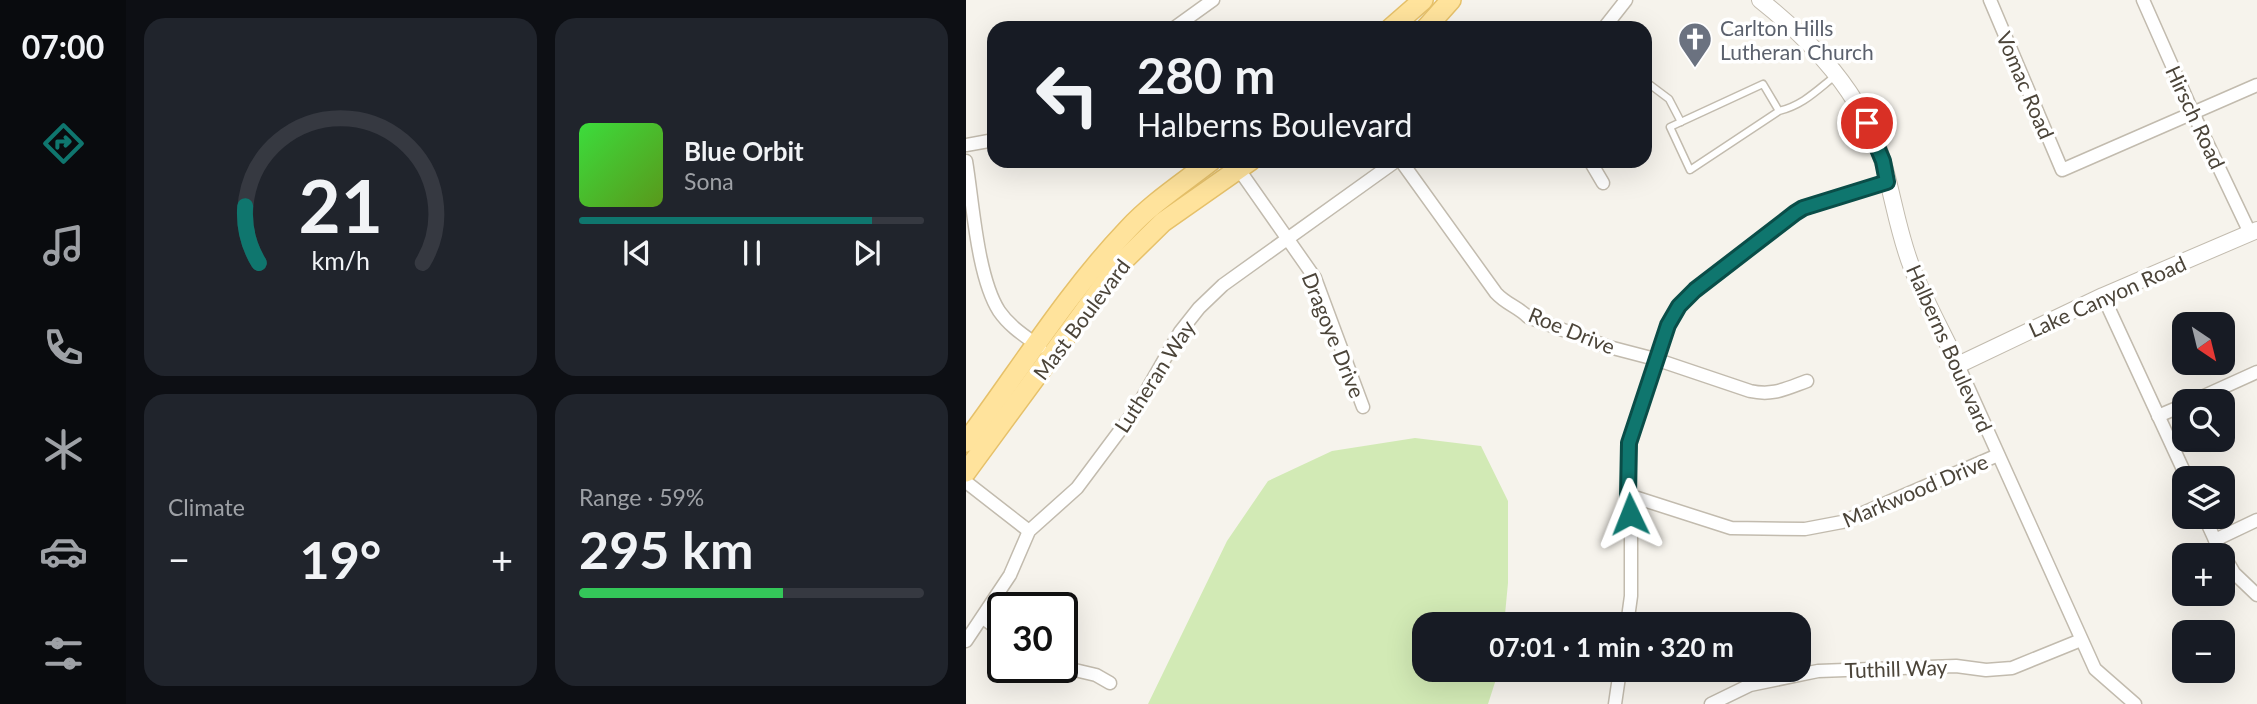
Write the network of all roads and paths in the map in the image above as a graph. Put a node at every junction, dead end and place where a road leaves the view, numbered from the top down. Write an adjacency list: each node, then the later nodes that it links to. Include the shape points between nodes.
1 (1213, 0): 8 (street)
2 (1423, 0): 9 (main road)
3 (1451, 0): 10 (main road)
4 (1626, 0): 11 (street)
5 (1760, 0): 12 (street, Halberns Boulevard, via 1807,39)
6 (1990, 0): 16 (street, Vomac Road, via 2062,170)
7 (2143, 0): 16 (street, Hirsch Road)
8 (1184, 21)
9 (1399, 21)
10 (1432, 21)
11 (1610, 21)
12 (1837, 74): 15 (lane, via 1807,99); 27 (street, Halberns Boulevard, via 1875,141)
13 (2257, 85): 16 (street)
14 (1652, 86): 17 (lane, via 1670,99)
15 (1779, 111): 17 (lane, via 1763,84); 17 (lane, via 1690,170 1670,127)
16 (2193, 113): 29 (street, Hirsch Road)
17 (1681, 122)
18 (987, 141): 19 (street)
19 (966, 145)
20 (966, 161): 32 (street, via 985,279 1006,319)
21 (1202, 168): 32 (main road, Mast Boulevard, via 1130,226 1086,278)
22 (1235, 168): 32 (main road, Mast Boulevard, via 1163,222)
23 (1242, 168): 30 (street, Dragoye Drive)
24 (1388, 168): 30 (street, Lutheran Way)
25 (1403, 168): 33 (street, Roe Drive, via 1504,301 1528,317)
26 (1594, 168): 28 (street)
27 (1887, 182): 33 (street, via 1803,208 1782,222 1679,306); 34 (street, Halberns Boulevard, via 1912,267)
28 (1603, 183)
29 (2253, 231): 31 (street, Lake Canyon Road)
30 (1286, 238): 38 (street, Dragoye Drive, via 1315,278); 49 (street, Lutheran Way, via 1199,308 1136,409 1080,485)
31 (2103, 296): 34 (street, Lake Canyon Road); 40 (street)
32 (1044, 351): 41 (main road, Mast Boulevard); 44 (main road, Mast Boulevard)
33 (1655, 359): 36 (street, Roe Drive, via 1766,395); 46 (street, via 1629,443)
34 (1958, 365): 42 (street, Halberns Boulevard)
35 (2257, 372): 37 (street)
36 (1807, 381)
37 (2219, 389)
38 (1363, 407)
39 (2172, 410): 40 (street)
40 (2158, 416): 43 (street)
41 (966, 442)
42 (1998, 455): 46 (street, Markwood Drive, via 1842,522 1805,529 1731,528); 55 (street, Halberns Boulevard)
43 (2181, 466)
44 (966, 472)
45 (966, 482): 49 (street)
46 (1628, 495): 52 (street)
47 (2257, 520): 50 (street)
48 (2210, 529): 50 (street)
49 (1029, 531): 53 (street, Lutheran Way, via 1010,575)
50 (2215, 540): 51 (street, via 2234,573)
51 (2257, 595)
52 (1629, 612)
53 (983, 618): 54 (street); 56 (street, Lutheran Way)
54 (987, 621)
55 (2081, 640): 61 (street, Tuthill Way, via 2012,668 1818,671 1750,685); 62 (street, Halberns Boulevard, via 2095,669)
56 (966, 641)
57 (1078, 670): 59 (street)
58 (1618, 682): 60 (street)
59 (1110, 683)
60 (1615, 704)
61 (1711, 704)
62 (2135, 704)

